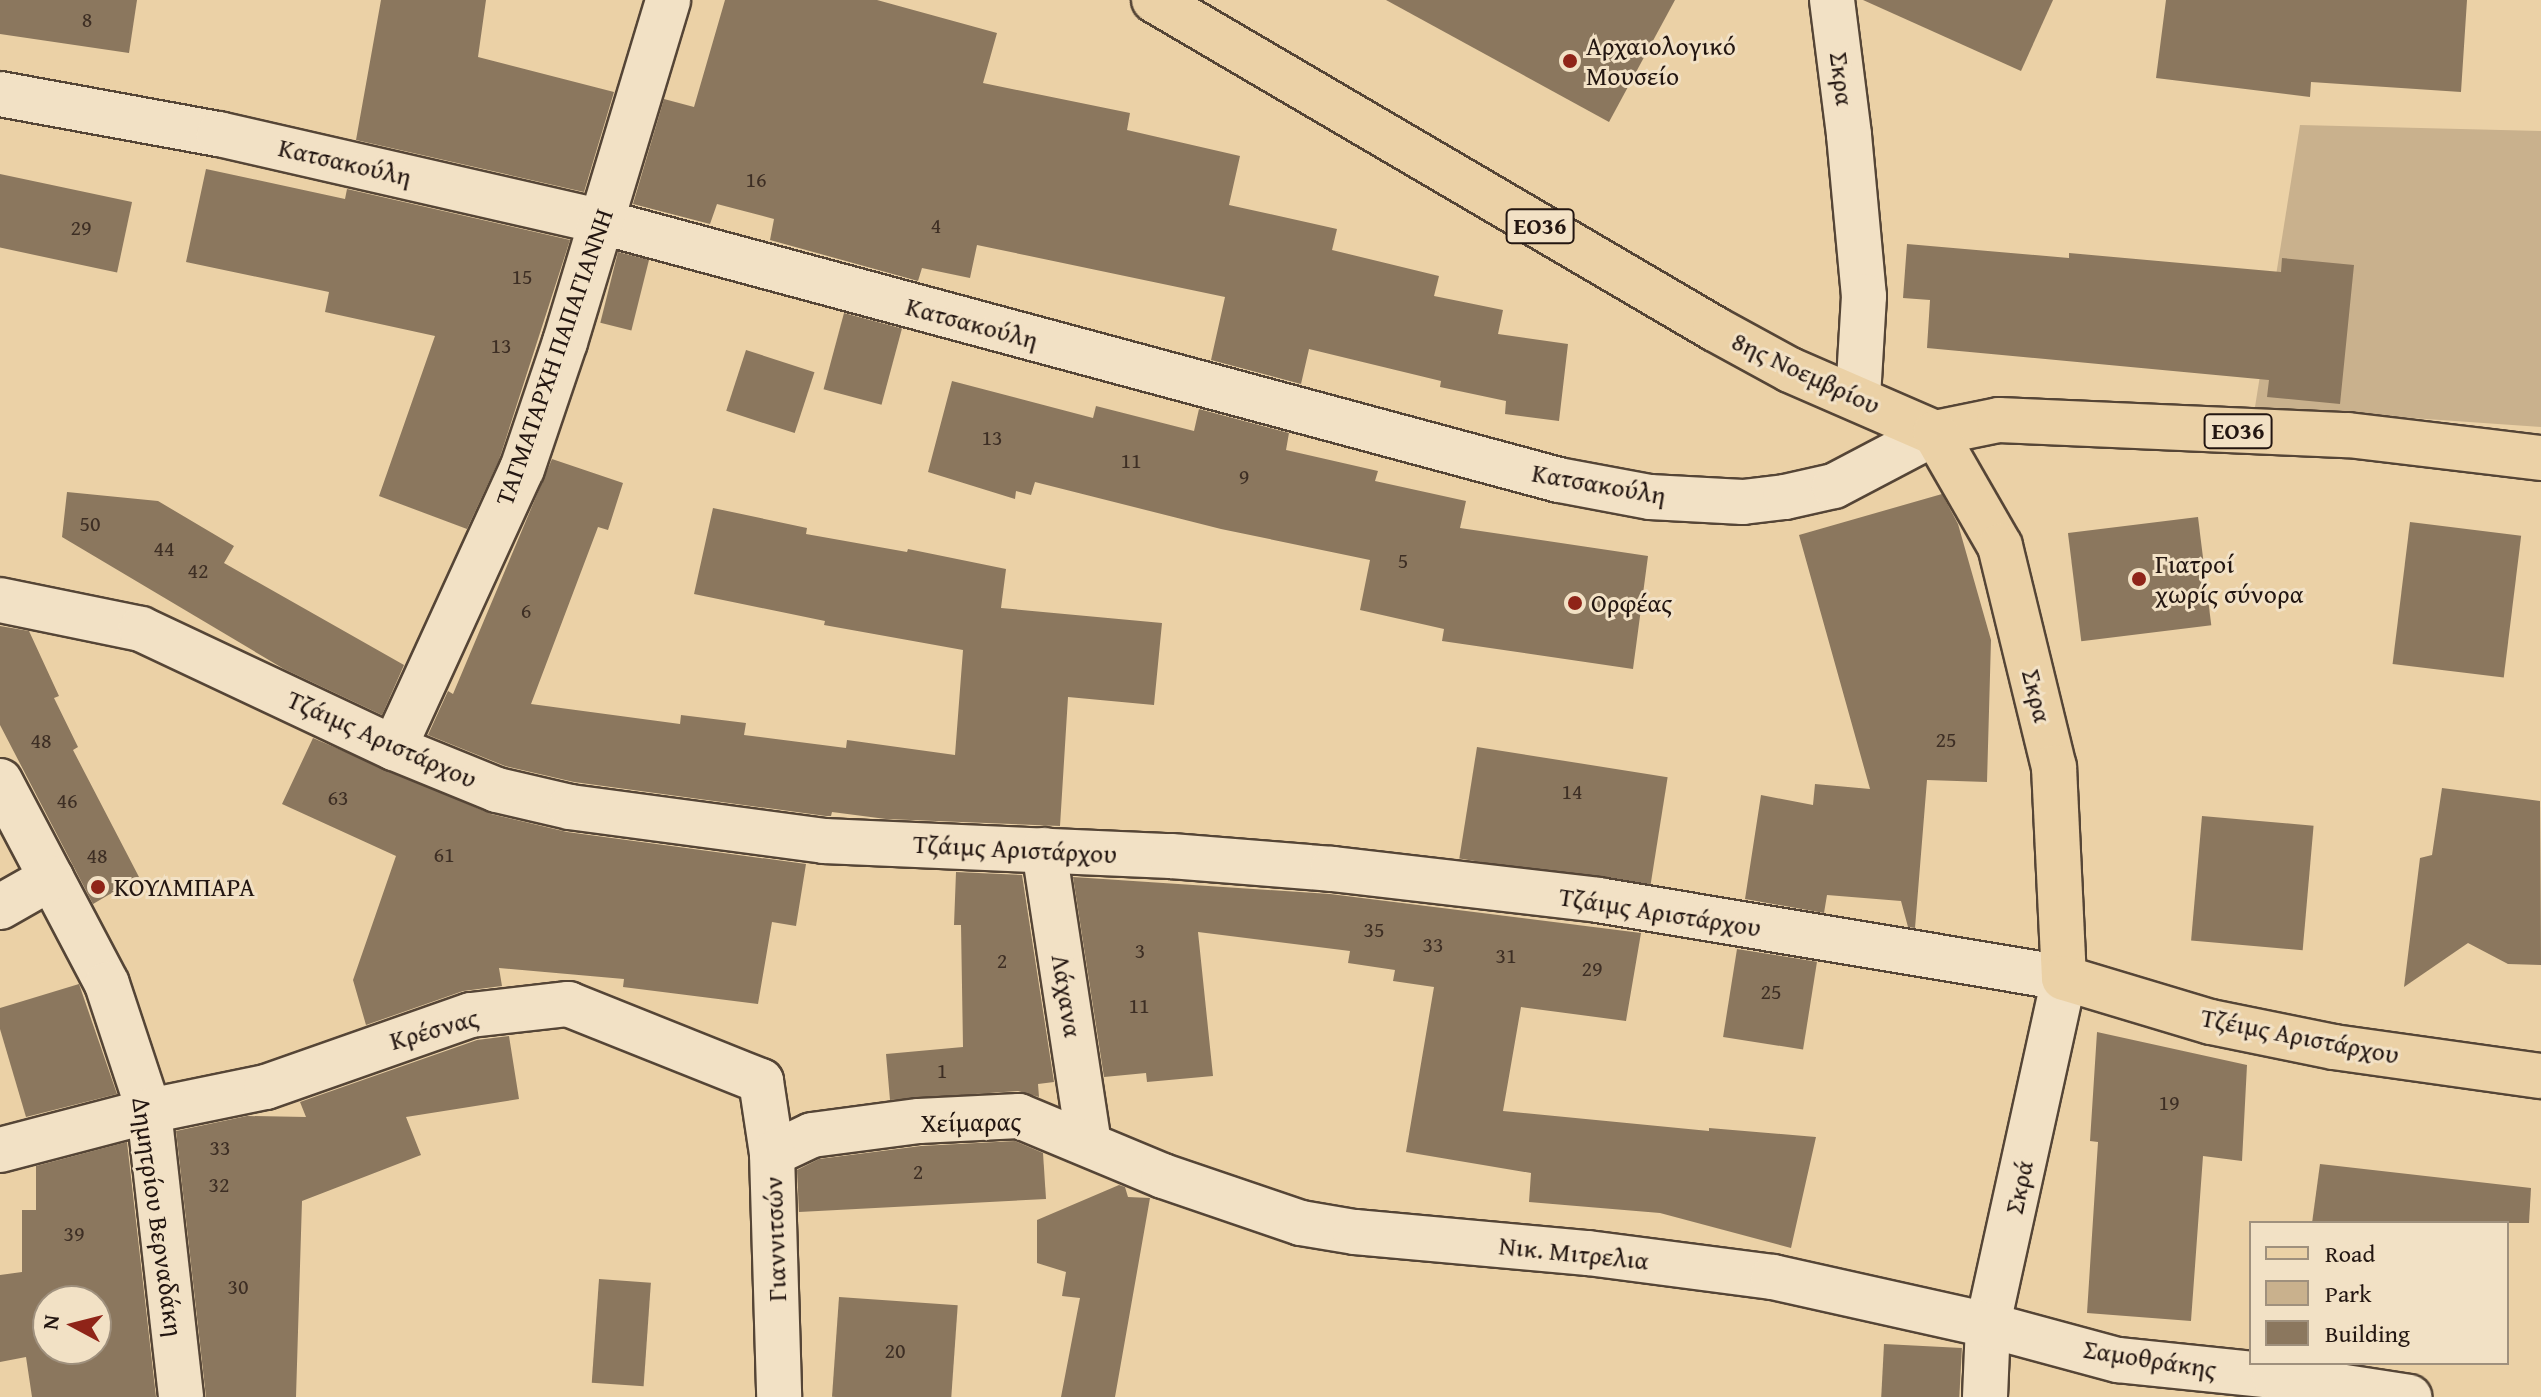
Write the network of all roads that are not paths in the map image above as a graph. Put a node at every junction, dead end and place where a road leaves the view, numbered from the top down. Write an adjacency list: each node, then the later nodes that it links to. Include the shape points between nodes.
1 (668, 0): 5 (street, ΤΑΓΜΑΤΑΡΧΗ ΠΑΠΑΓΙΑΝΝΗ)
2 (1154, 0): 6 (main road, 8ης Νοεμβρίου / ΕΟ36, via 1715,329 1790,370)
3 (1832, 0): 6 (street, Σκρα, via 1864,296)
4 (0, 94): 5 (street, Κατσακούλη, via 219,134)
5 (602, 222): 7 (street, Κατσακούλη, via 1559,480 1650,497 1743,502 1834,486); 10 (street, ΤΑΓΜΑΤΑΡΧΗ ΠΑΠΑΓΙΑΝΝΗ, via 522,469)
6 (1858, 398): 7 (main road, 8ης Νοεμβρίου / ΕΟ36)
7 (1935, 433): 8 (main road, ΕΟ36, via 1999,420 2348,435); 15 (main road, Σκρα, via 2000,546 2051,753)
8 (2541, 458)
9 (0, 600): 10 (street, Τζάιμς Αριστάρχου, via 141,629)
10 (394, 748): 12 (street, Τζάιμς Αριστάρχου, via 497,790 570,807 824,841)
11 (0, 781): 13 (street, Δημητρίου Βερναδάκη)
12 (1044, 850): 15 (street, Τζάιμς Αριστάρχου, via 1332,869 1598,900); 19 (street, Λάχανα)
13 (51, 878): 14 (street); 18 (street, Δημητρίου Βερναδάκη, via 107,984)
14 (0, 907)
15 (2064, 978): 16 (main road, Τζέιμς Αριστάρχου, via 2211,1022 2334,1047); 23 (street, Σκρά)
16 (2541, 1076)
17 (761, 1081): 18 (street, Κρέσνας, via 568,1004 471,1015 266,1087); 21 (street, Γιαννιτσών)
18 (149, 1111): 20 (street, Κρέσνας); 24 (street, Δημητρίου Βερναδάκη)
19 (1089, 1143): 21 (street, Χείμαρας, via 1019,1116 992,1116 812,1135); 22 (street, Χείμαρας)
20 (0, 1150)
21 (772, 1154): 25 (street, Γιαννιτσών)
22 (1163, 1176): 23 (street, Νικ. Μιτρελια, via 1301,1223 1773,1277)
23 (1988, 1325): 26 (street, Σκρά); 27 (street, Σαμοθράκης, via 2118,1360)
24 (181, 1397)
25 (779, 1397)
26 (1985, 1397)
27 (2409, 1397)

